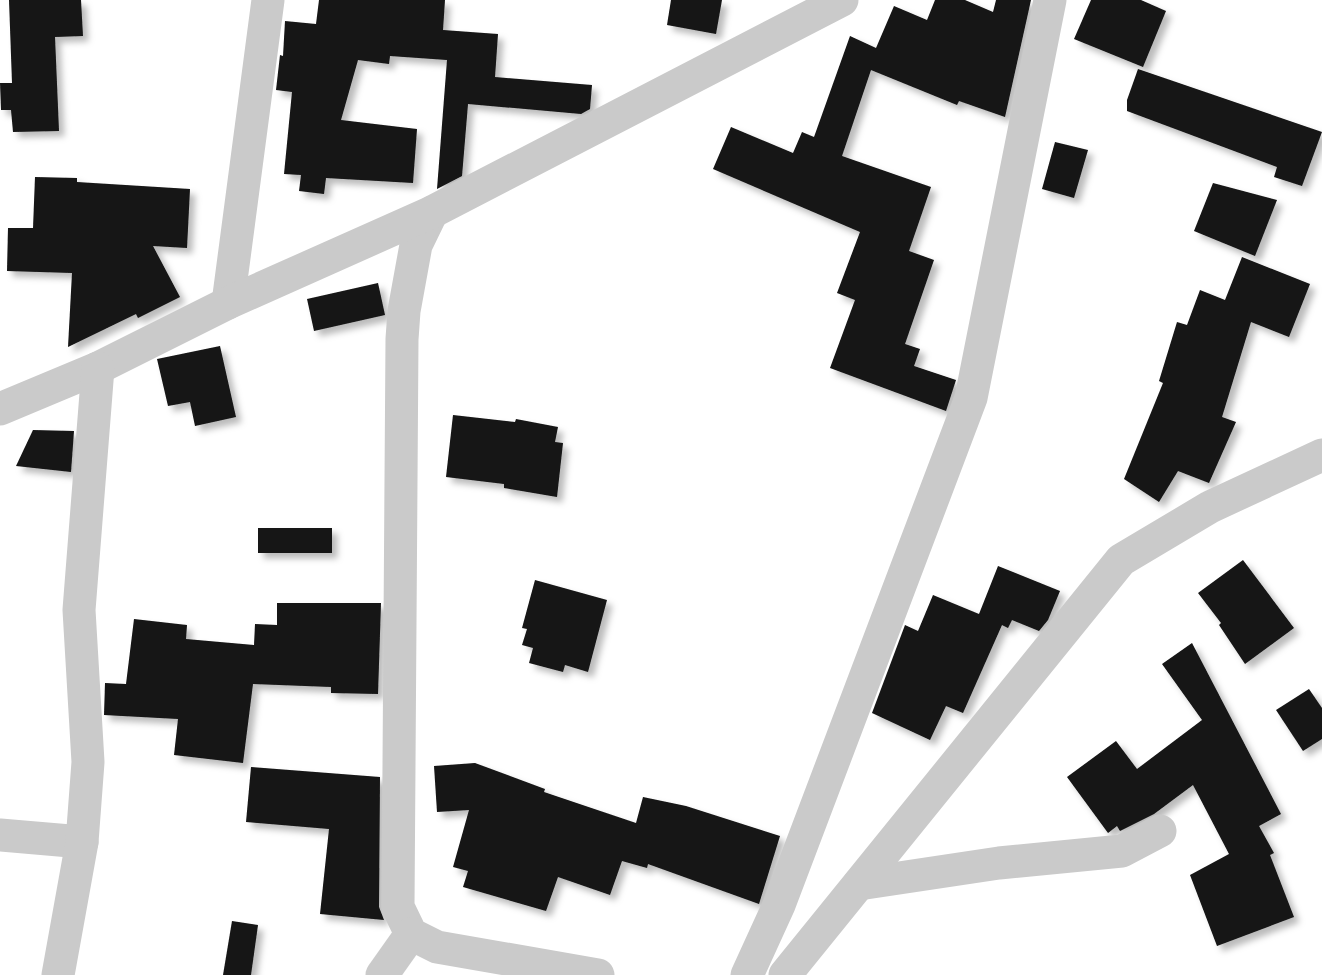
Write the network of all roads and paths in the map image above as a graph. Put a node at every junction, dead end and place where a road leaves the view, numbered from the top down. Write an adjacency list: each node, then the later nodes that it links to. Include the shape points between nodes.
1 (268, 0): 5 (street)
2 (842, 0): 4 (street)
3 (1050, 0): 17 (street, via 971,398 779,905)
4 (432, 212): 5 (street); 13 (street, via 416,245 402,339 398,907)
5 (228, 303): 6 (street)
6 (98, 368): 7 (street); 11 (street, via 80,610 88,762)
7 (0, 409)
8 (1322, 455): 12 (street, via 1210,507 1121,560)
9 (1160, 831): 12 (street, via 1122,851 999,863)
10 (0, 835): 11 (street)
11 (82, 842): 14 (street)
12 (859, 884): 18 (street)
13 (411, 934): 15 (street); 16 (street, via 437,947)
14 (58, 975)
15 (382, 975)
16 (598, 975)
17 (747, 975)
18 (785, 975)

